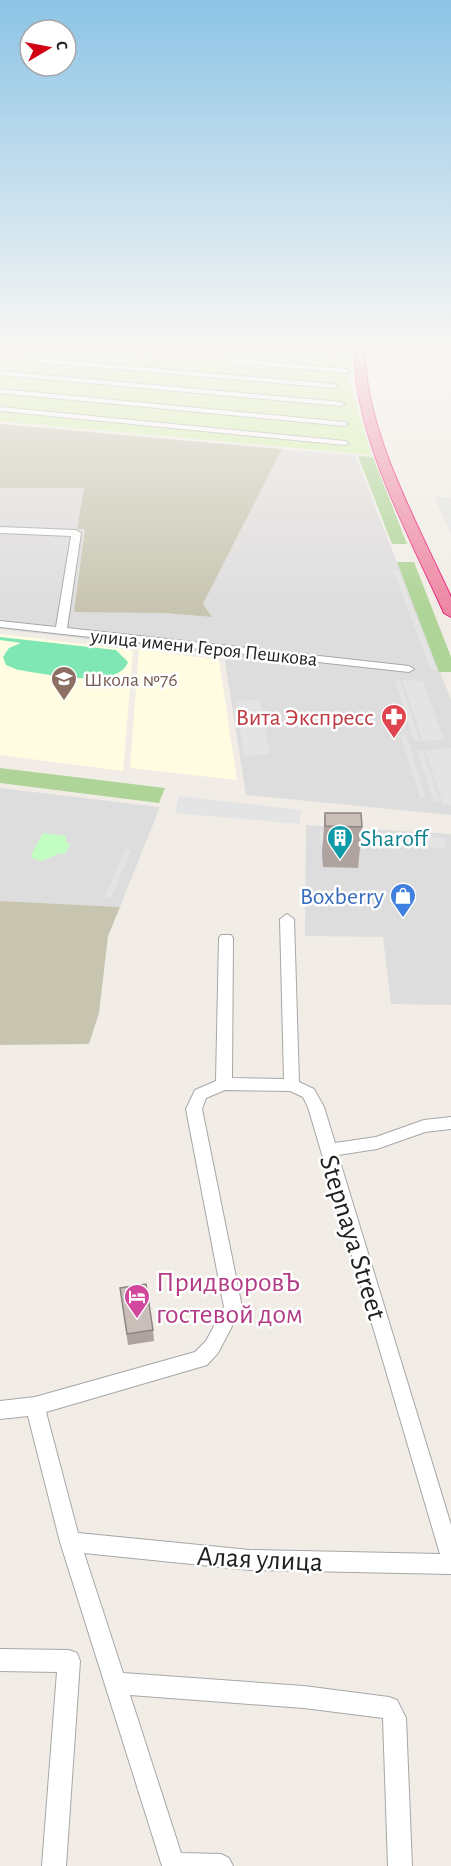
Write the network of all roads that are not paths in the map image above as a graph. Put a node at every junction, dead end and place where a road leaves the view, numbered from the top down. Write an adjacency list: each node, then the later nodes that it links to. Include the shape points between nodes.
1 (259, 434): 4 (street)
2 (377, 434): 6 (highway)
3 (381, 434): 7 (highway)
4 (345, 442)
5 (0, 530): 11 (street, via 76,532)
6 (430, 564): 8 (highway); 10 (highway, via 431,581)
7 (451, 598)
8 (451, 613)
9 (0, 624): 11 (street, улица имени Героя Пешкова)
10 (451, 625)
11 (61, 631): 12 (street, улица имени Героя Пешкова)
12 (409, 669)
13 (287, 919): 16 (street)
14 (226, 938): 15 (street)
15 (224, 1084): 16 (street); 19 (street, via 200,1094 194,1109 233,1307 212,1347 201,1359)
16 (292, 1085): 18 (street, Stepnaya Street, via 309,1093)
17 (451, 1123): 18 (street, via 424,1126 377,1143)
18 (328, 1150): 22 (street, Stepnaya Street)
19 (35, 1406): 20 (street); 21 (street)
20 (0, 1410)
21 (70, 1542): 23 (street, Алая улица, via 250,1560); 25 (street)
22 (451, 1558)
23 (451, 1564)
24 (0, 1660): 26 (street, via 69,1661)
25 (116, 1683): 27 (street, via 173,1864); 28 (street, via 304,1697 389,1708 395,1719)
26 (54, 1866)
27 (221, 1866)
28 (400, 1866)

